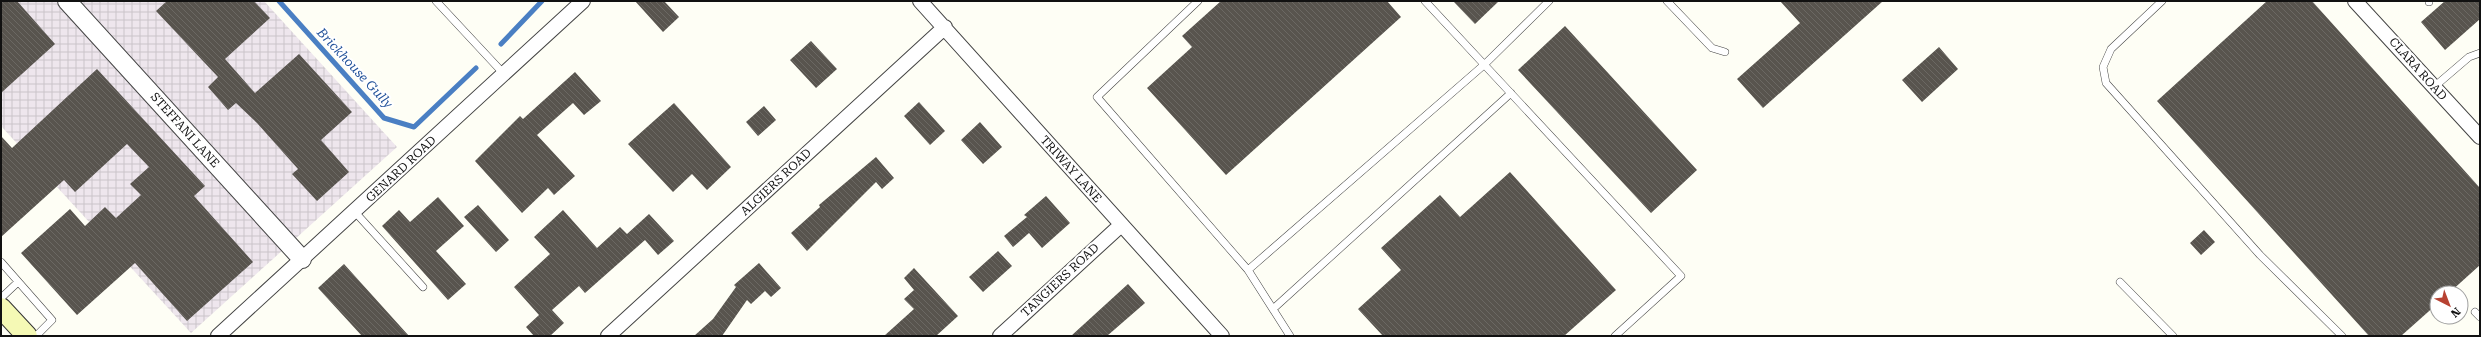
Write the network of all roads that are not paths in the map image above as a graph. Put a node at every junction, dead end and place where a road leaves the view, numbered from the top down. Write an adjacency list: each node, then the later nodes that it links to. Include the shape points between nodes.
1 (67, 1): 21 (street, STEFFANI LANE)
2 (436, 1): 15 (lane)
3 (583, 1): 15 (street, GENARD ROAD)
4 (920, 1): 11 (street, TRIWAY LANE)
5 (1198, 1): 23 (lane, via 1097,97)
6 (1425, 1): 14 (lane)
7 (1549, 1): 14 (lane)
8 (1667, 1): 12 (lane, via 1712,48)
9 (2162, 1): 39 (lane, via 2111,49 2103,67 2106,83 2260,255)
10 (2355, 1): 16 (street, CLARA ROAD)
11 (944, 27): 20 (street, TRIWAY LANE); 33 (street, ALGIERS ROAD)
12 (1725, 52)
13 (2480, 53): 16 (lane, via 2469,57)
14 (1484, 64): 17 (lane); 23 (lane)
15 (504, 74): 19 (street, GENARD ROAD)
16 (2434, 87): 18 (street, CLARA ROAD)
17 (1511, 93): 29 (lane); 37 (lane, via 1681,276)
18 (2480, 137)
19 (354, 211): 21 (street, GENARD ROAD); 26 (lane)
20 (1121, 225): 34 (street, TANGIERS ROAD); 35 (street, TRIWAY LANE)
21 (302, 259): 32 (street, GENARD ROAD)
22 (1, 262): 24 (lane)
23 (1248, 270): 29 (lane)
24 (18, 282): 27 (lane); 31 (lane, via 52,320)
25 (2120, 282): 38 (lane)
26 (423, 287)
27 (1, 298)
28 (1, 308): 30 (main road)
29 (1273, 309): 36 (lane)
30 (27, 336)
31 (36, 336)
32 (218, 336)
33 (608, 336)
34 (1000, 336)
35 (1222, 336)
36 (1290, 336)
37 (1615, 336)
38 (2173, 336)
39 (2342, 336)

